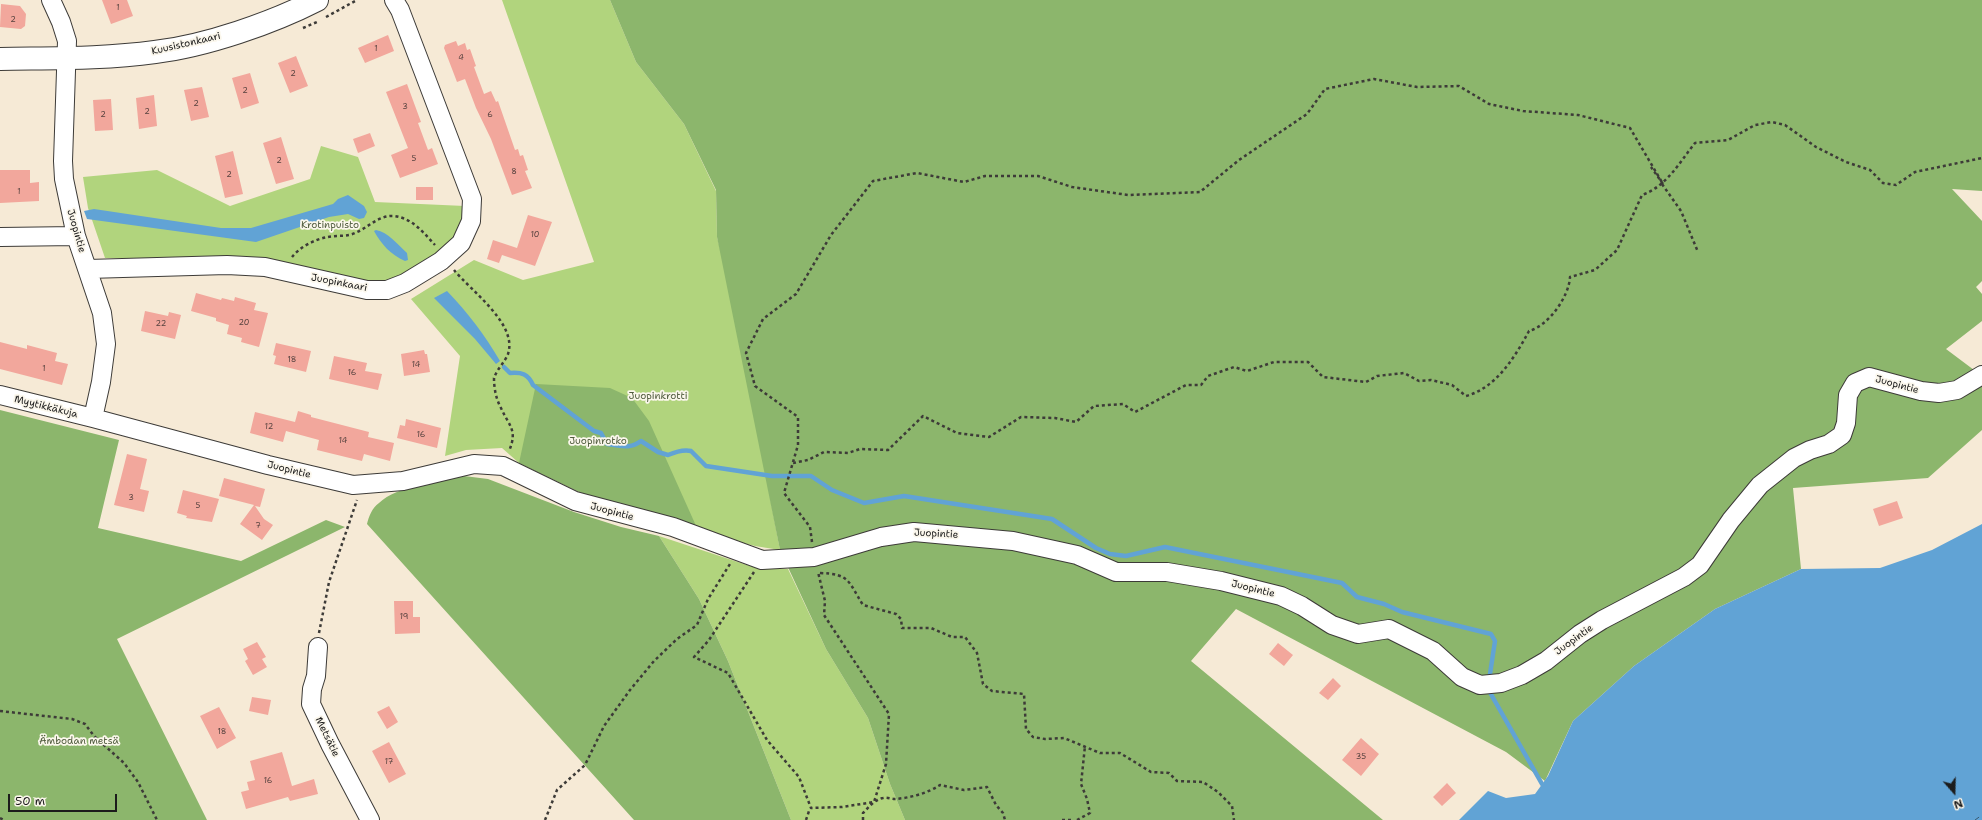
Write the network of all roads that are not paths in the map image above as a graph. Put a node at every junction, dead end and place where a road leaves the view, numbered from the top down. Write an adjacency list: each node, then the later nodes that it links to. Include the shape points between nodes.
1 (51, 0): 4 (street, Juopintie, via 67,41)
2 (317, 0): 4 (street, Kuusistonkaari, via 256,27 198,43 156,52)
3 (394, 0): 8 (street, Juopinkaari, via 472,199 471,221 464,238 445,258 405,283 387,290 367,290 265,267 227,265)
4 (65, 58): 5 (street, Kuusistonkaari); 6 (street, Juopintie, via 63,161 69,210)
5 (0, 59)
6 (76, 236): 7 (street); 8 (street, Juopintie)
7 (0, 237)
8 (88, 269): 11 (street, Juopintie, via 102,313 106,344)
9 (1982, 375): 11 (street, Juopintie, via 1957,390 1939,393 1921,391 1869,377 1855,383 1848,395 1846,423 1842,436 1794,458 1760,485 1731,520 1700,565 1684,577 1602,620 1522,676 1500,683 1480,685 1462,676 1433,651 1389,629 1358,634 1332,625 1281,596 1221,581 1167,572 1116,572 1077,555 1012,541 914,532 881,537 816,565 762,560 674,528 575,501 503,466 474,464 403,481 358,485 335,482)
10 (0, 395): 11 (street, Myytikkäkuja)
11 (93, 418)
12 (318, 647): 13 (street, Metsätie, via 311,704)
13 (370, 820)

